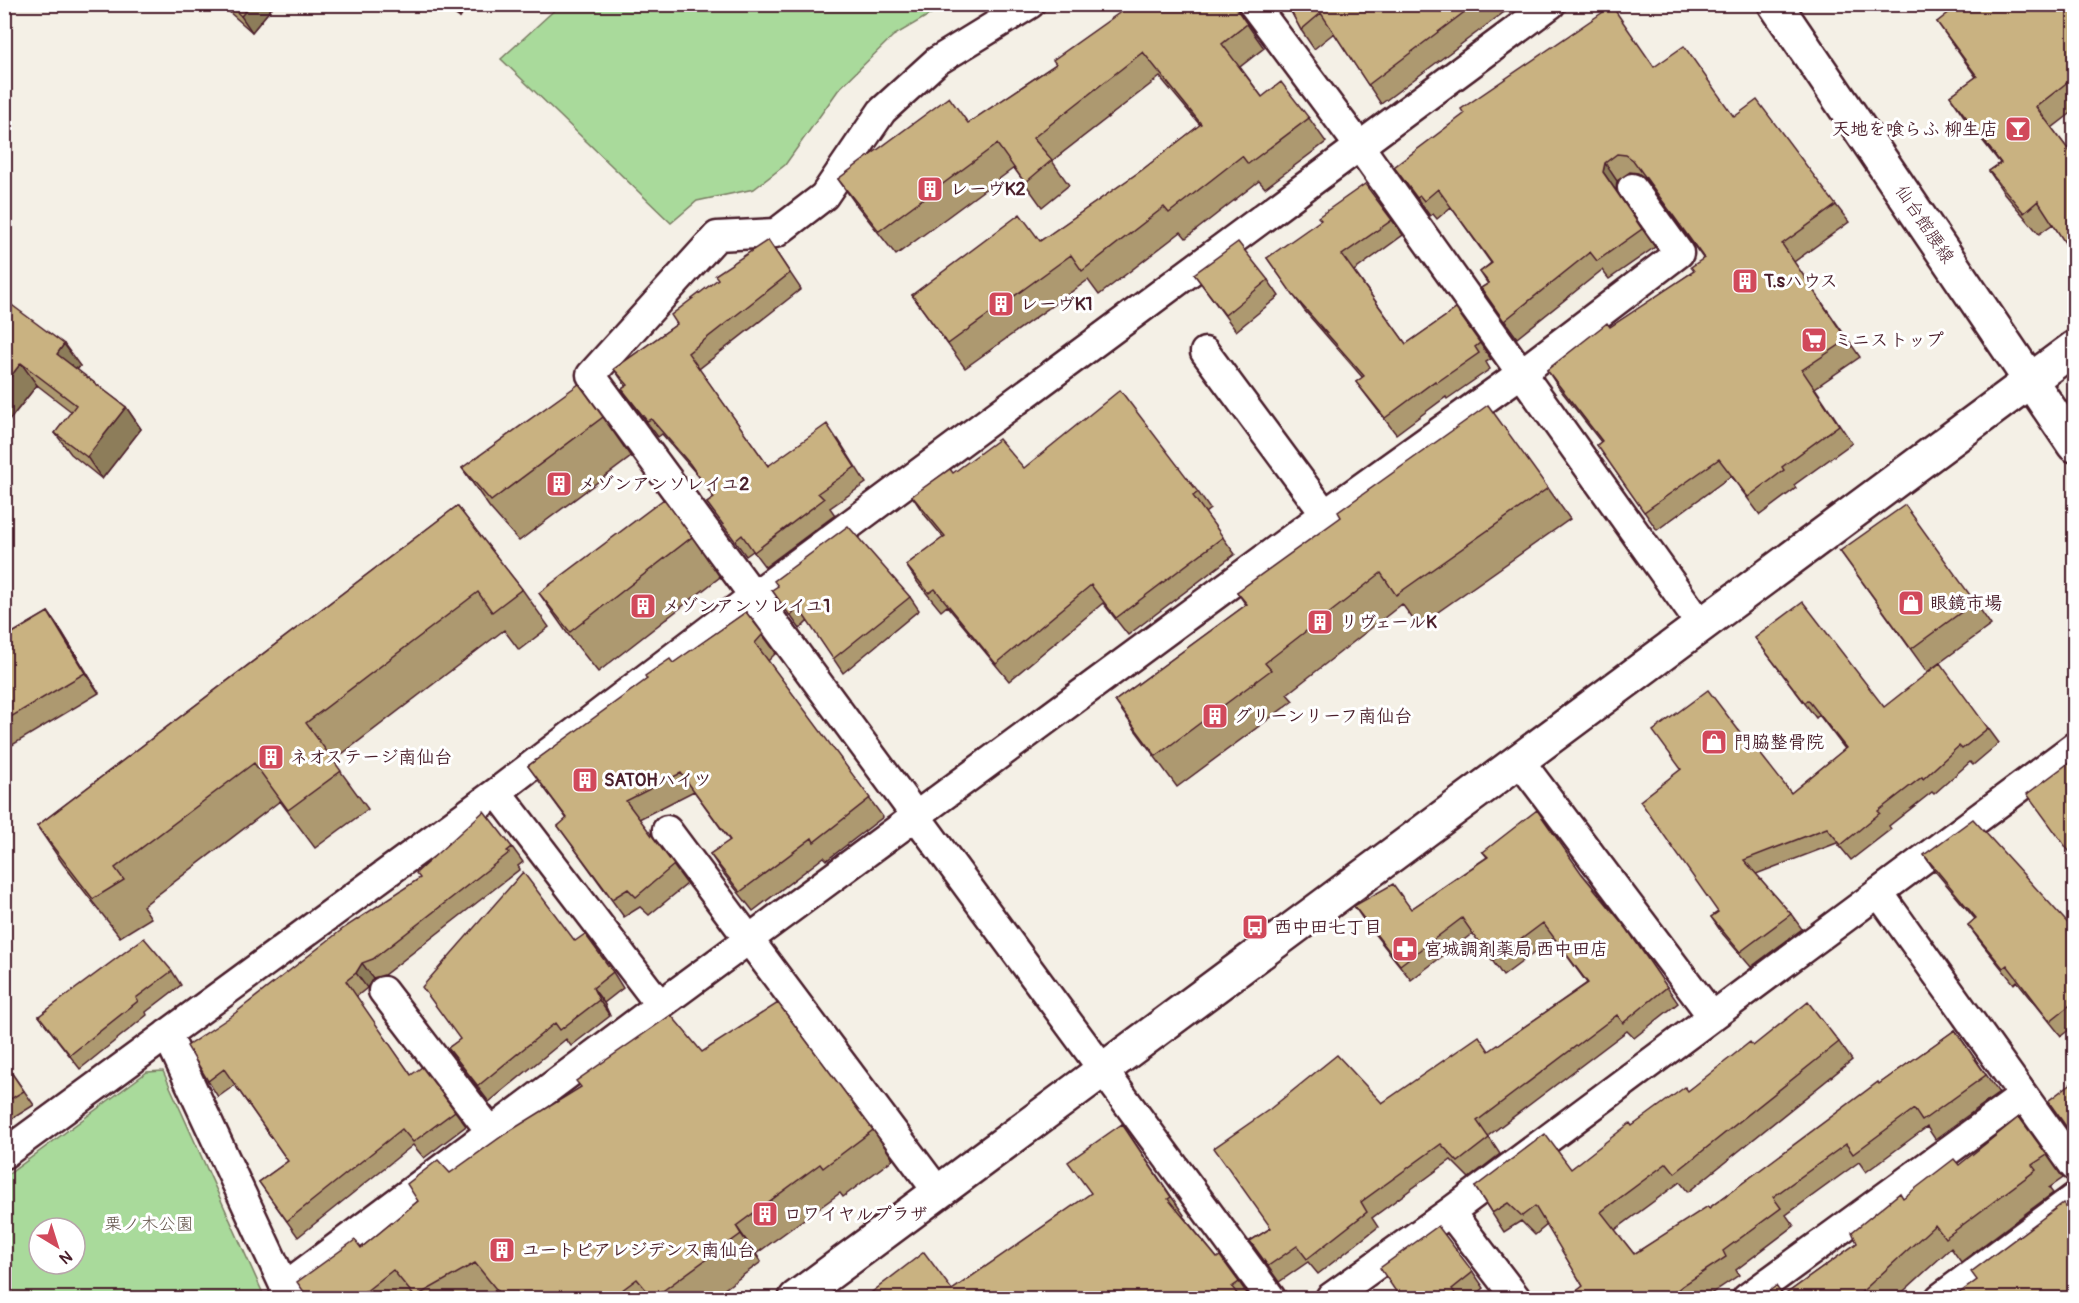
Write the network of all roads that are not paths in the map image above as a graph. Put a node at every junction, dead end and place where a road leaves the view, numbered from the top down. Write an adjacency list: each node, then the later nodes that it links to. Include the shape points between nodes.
1 (1030, 4): 13 (street, via 937,61 882,111 824,196 776,233 717,236 591,375)
2 (1253, 4): 5 (street)
3 (1551, 4): 5 (street)
4 (1775, 4): 10 (street, 仙台館腰線)
5 (1360, 147): 9 (street); 13 (street)
6 (1632, 188): 9 (street, via 1679,253)
7 (2074, 348): 10 (street)
8 (1205, 352): 12 (street)
9 (1520, 374): 12 (street); 14 (street)
10 (2031, 380): 11 (street, 仙台館腰線); 14 (street)
11 (2074, 445)
12 (1325, 514): 18 (street)
13 (755, 595): 17 (street); 18 (street)
14 (1701, 625): 16 (street)
15 (2074, 747): 20 (street)
16 (1519, 760): 24 (street); 26 (street)
17 (497, 792): 23 (street); 25 (street)
18 (916, 818): 21 (street); 26 (street)
19 (666, 830): 21 (street)
20 (1879, 893): 24 (street); 27 (street)
21 (748, 940): 23 (street); 31 (street)
22 (383, 991): 28 (street)
23 (660, 1005): 28 (street)
24 (1712, 1016): 33 (street)
25 (167, 1034): 29 (street); 34 (street)
26 (1099, 1070): 31 (street); 36 (street)
27 (2023, 1096): 30 (street); 39 (street)
28 (491, 1132): 34 (street)
29 (4, 1154)
30 (2074, 1166)
31 (938, 1191): 35 (street)
32 (2074, 1198): 40 (street)
33 (1450, 1212): 37 (street); 38 (street)
34 (287, 1293)
35 (796, 1299)
36 (1271, 1299)
37 (1330, 1299)
38 (1516, 1299)
39 (1747, 1299)
40 (1940, 1299)

